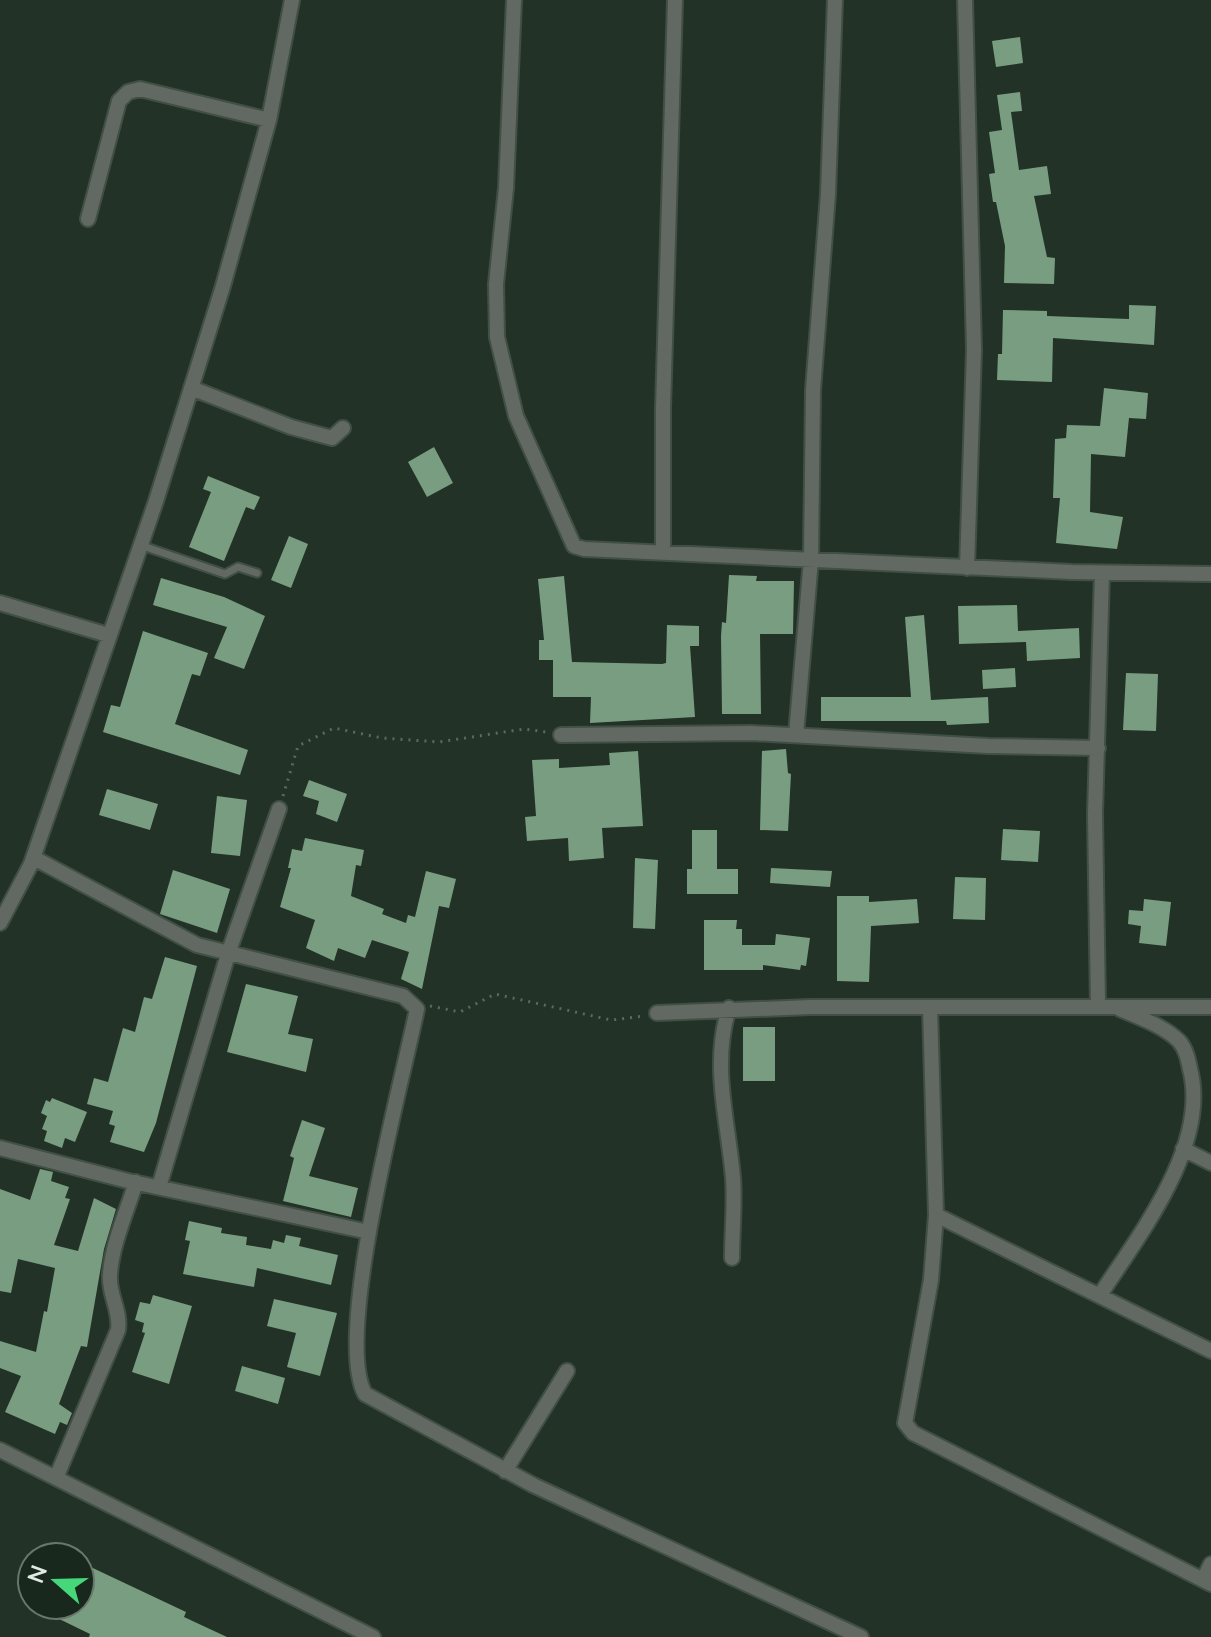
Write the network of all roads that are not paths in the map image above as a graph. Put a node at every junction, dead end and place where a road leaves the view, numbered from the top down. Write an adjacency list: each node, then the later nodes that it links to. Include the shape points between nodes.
1 (292, 0): 6 (street)
2 (514, 0): 11 (street, via 496,284 497,337 516,416 574,546)
3 (675, 0): 11 (street)
4 (835, 0): 12 (street, via 813,390)
5 (965, 0): 13 (street, via 974,350)
6 (269, 120): 7 (street, via 140,89 128,92 119,101); 8 (street)
7 (88, 219)
8 (191, 388): 9 (street, via 332,438); 10 (street)
9 (343, 428)
10 (140, 545): 14 (lane, via 225,574 238,567); 18 (street)
11 (663, 553): 12 (street)
12 (811, 559): 13 (street); 20 (street)
13 (967, 568): 15 (street)
14 (257, 573)
15 (1102, 573): 16 (street); 21 (street)
16 (1211, 574)
17 (0, 603): 18 (street)
18 (108, 635): 23 (street)
19 (561, 735): 20 (street)
20 (796, 735): 21 (street)
21 (1098, 748): 26 (street)
22 (279, 809): 25 (street)
23 (34, 858): 24 (street); 25 (street, via 197,945)
24 (0, 923)
25 (228, 954): 36 (street); 38 (street, via 414,1002 417,1009)
26 (1098, 1006): 27 (street); 28 (street)
27 (930, 1007): 30 (street); 37 (street)
28 (1116, 1007): 29 (street); 33 (street, via 1167,1031 1185,1049 1193,1105)
29 (1211, 1007)
30 (729, 1008): 31 (street); 39 (street, via 719,1067 733,1180)
31 (657, 1013)
32 (0, 1148): 35 (street)
33 (1183, 1149): 34 (street); 40 (street, via 1147,1222)
34 (1211, 1163)
35 (136, 1182): 36 (street); 45 (street, via 110,1273 118,1330)
36 (159, 1187): 38 (street)
37 (936, 1215): 40 (street); 47 (street, via 931,1280 905,1423 926,1440)
38 (369, 1232): 44 (street, via 357,1368 365,1394)
39 (732, 1258)
40 (1100, 1295): 41 (street)
41 (1211, 1351)
42 (567, 1371): 44 (street)
43 (0, 1450): 45 (street)
44 (505, 1471): 49 (street)
45 (56, 1478): 48 (street)
46 (1211, 1564): 47 (street)
47 (1207, 1582)
48 (373, 1637)
49 (861, 1637)

